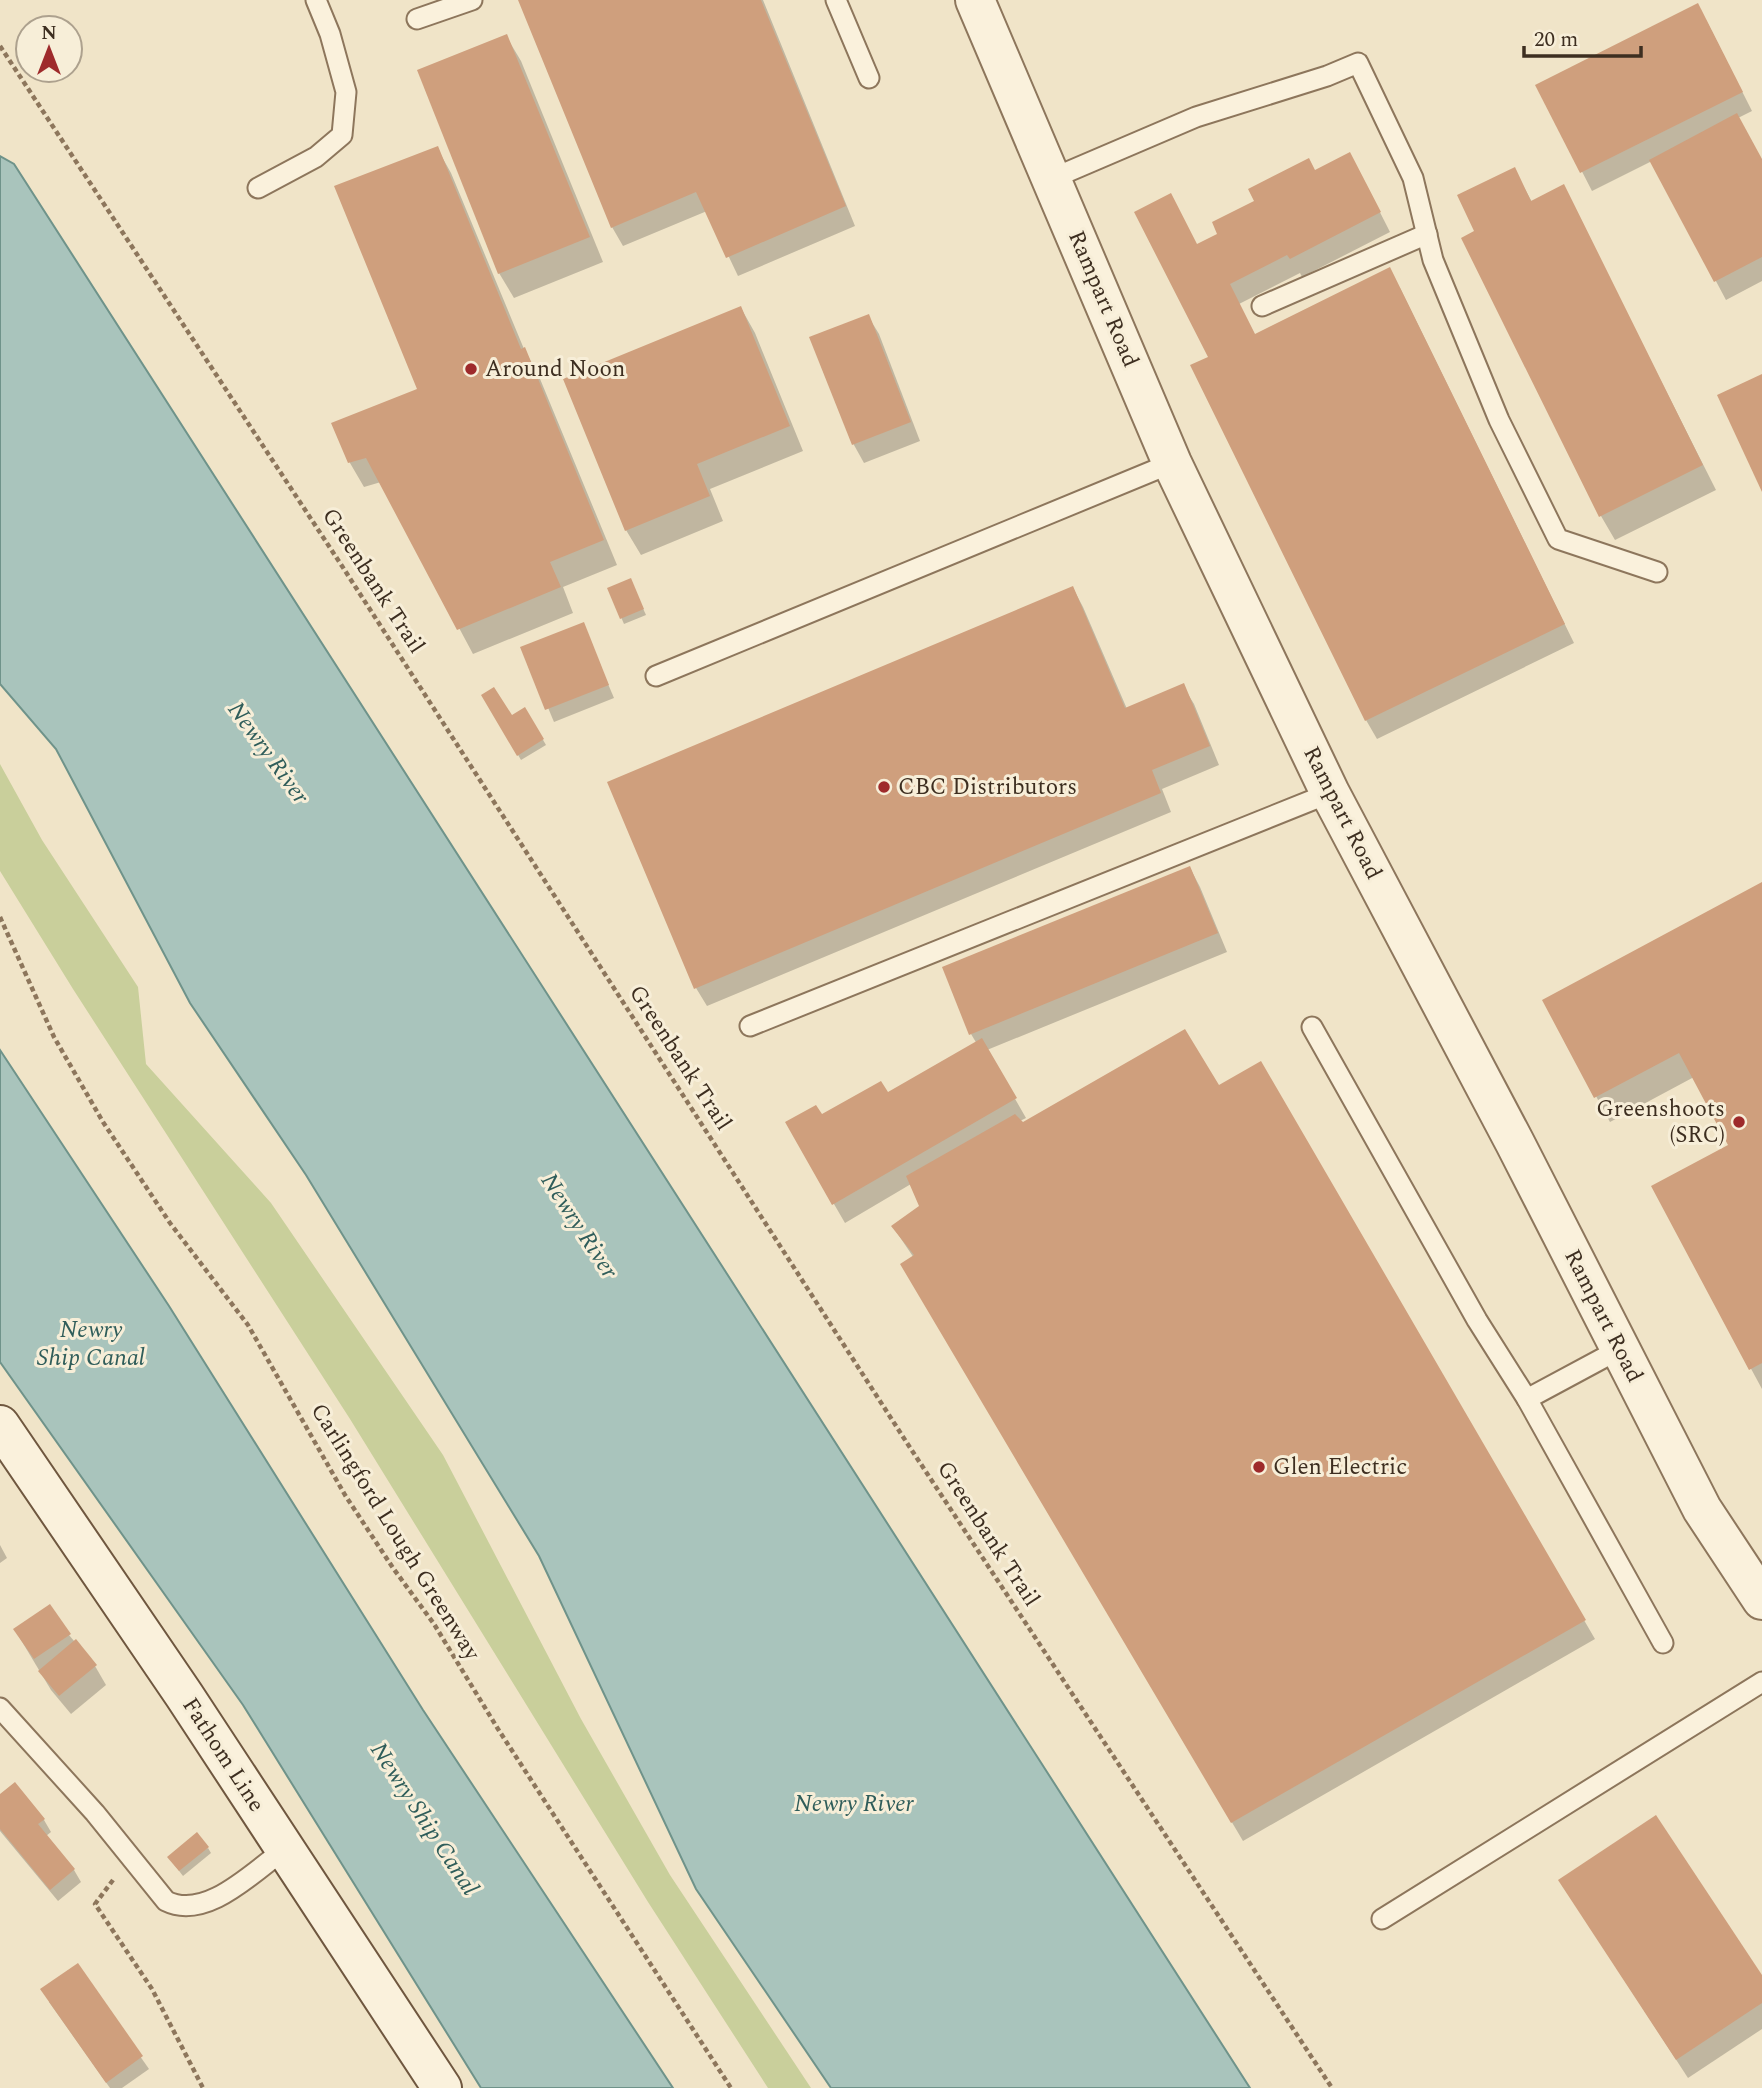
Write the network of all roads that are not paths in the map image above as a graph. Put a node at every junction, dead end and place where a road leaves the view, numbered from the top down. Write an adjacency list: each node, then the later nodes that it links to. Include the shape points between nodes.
1 (316, 0): 8 (lane, via 345,92 342,135 316,156)
2 (472, 0): 5 (lane)
3 (836, 0): 6 (lane)
4 (975, 0): 7 (street, Rampart Road)
5 (418, 19)
6 (869, 78)
7 (1051, 178): 9 (lane, via 1196,117 1358,63 1413,178); 11 (street, Rampart Road)
8 (258, 188)
9 (1427, 234): 10 (lane); 12 (lane, via 1433,260 1499,420 1558,539)
10 (1262, 306)
11 (1172, 463): 13 (lane); 14 (street, Rampart Road)
12 (1657, 572)
13 (656, 676)
14 (1330, 793): 15 (lane); 17 (street, Rampart Road)
15 (750, 1026)
16 (1312, 1027): 18 (lane, via 1477,1320)
17 (1620, 1349): 18 (lane); 20 (street, Rampart Road, via 1702,1509)
18 (1527, 1399): 21 (lane)
19 (0, 1425): 24 (street, Fathom Line)
20 (1762, 1600)
21 (1663, 1643)
22 (1762, 1682): 25 (lane)
23 (0, 1708): 24 (lane, via 175,1906 212,1902)
24 (285, 1849): 26 (street, Fathom Line)
25 (1382, 1919)
26 (442, 2088)

